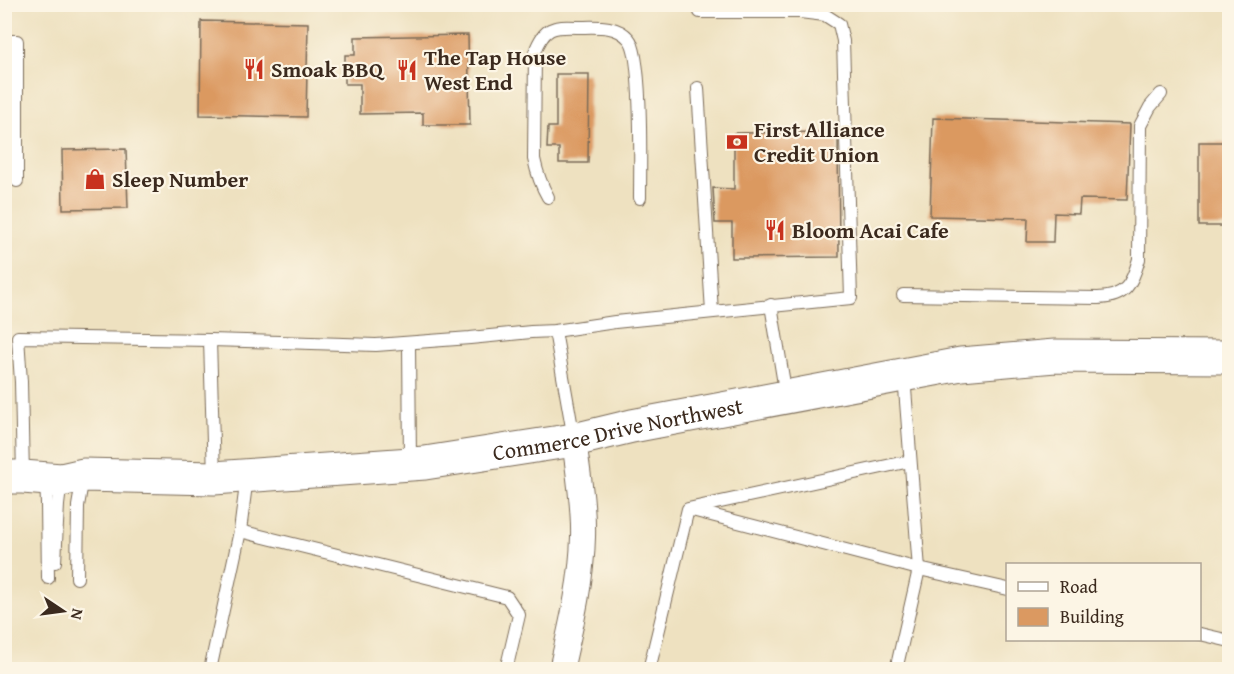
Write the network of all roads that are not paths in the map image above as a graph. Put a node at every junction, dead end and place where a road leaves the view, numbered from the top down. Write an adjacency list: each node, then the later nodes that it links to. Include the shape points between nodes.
1 (700, 12): 9 (lane, via 825,15 838,24 843,41 851,298)
2 (4, 41): 5 (lane, via 17,41)
3 (698, 88): 10 (lane)
4 (1161, 94): 8 (lane, via 1140,126 1139,259 1129,286 1112,297 1098,298)
5 (17, 181)
6 (548, 197): 7 (lane, via 534,159 535,52 542,37 557,26 616,29 635,48)
7 (640, 198)
8 (903, 295)
9 (771, 305): 10 (lane); 16 (lane)
10 (712, 312): 11 (lane)
11 (555, 331): 13 (lane); 17 (lane)
12 (210, 340): 13 (lane); 21 (lane, via 18,337 21,382); 22 (lane)
13 (409, 343): 19 (lane)
14 (1230, 357): 15 (street, Commerce Drive Northwest, via 1055,356 961,364)
15 (904, 375): 16 (street, Commerce Drive Northwest); 18 (lane)
16 (786, 397): 17 (street, Commerce Drive Northwest)
17 (574, 440): 19 (street, Commerce Drive Northwest); 33 (street, via 583,526 582,563)
18 (910, 461): 23 (lane); 25 (lane)
19 (410, 464): 20 (street, Commerce Drive Northwest)
20 (247, 476): 22 (street, Commerce Drive Northwest); 24 (lane)
21 (44, 478): 22 (street, Commerce Drive Northwest); 26 (lane, via 58,505); 27 (lane, via 78,506)
22 (214, 478)
23 (688, 509): 25 (lane); 34 (lane)
24 (240, 531): 31 (lane); 32 (lane, via 507,597 519,615)
25 (919, 569): 28 (lane); 35 (lane)
26 (51, 578)
27 (78, 578)
28 (1006, 589)
29 (1201, 634): 30 (lane)
30 (1230, 640)
31 (210, 669)
32 (506, 669)
33 (561, 669)
34 (648, 669)
35 (896, 669)

